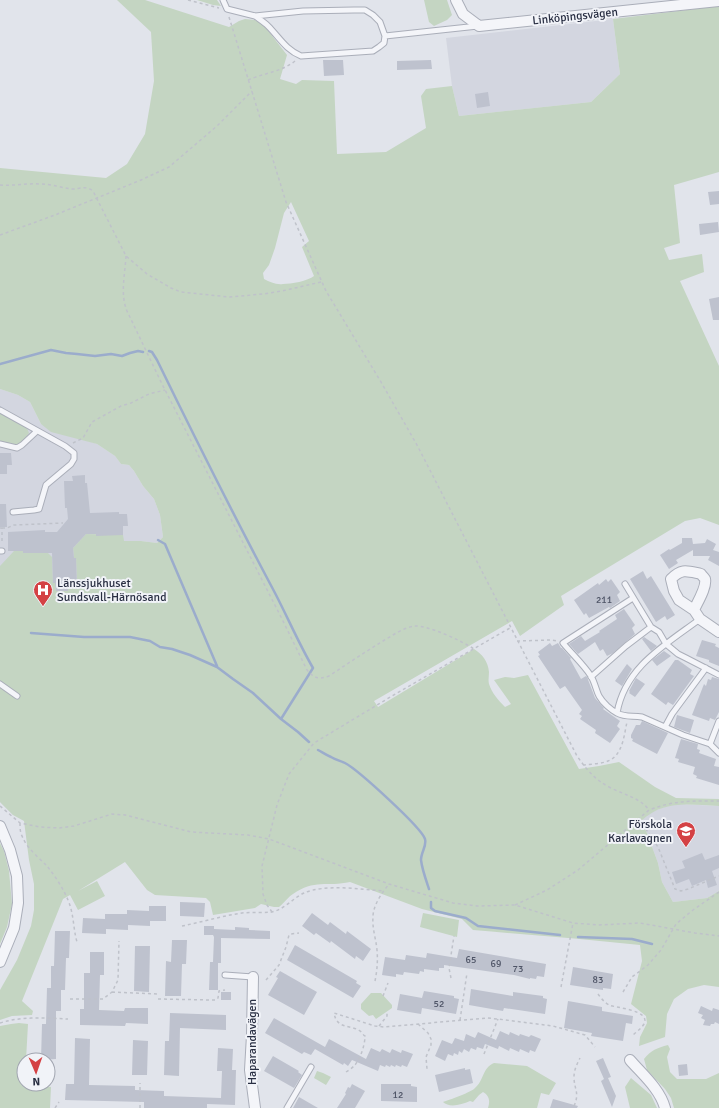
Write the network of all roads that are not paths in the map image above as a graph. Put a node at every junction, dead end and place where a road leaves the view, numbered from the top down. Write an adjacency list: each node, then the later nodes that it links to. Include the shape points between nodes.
1 (224, 0): 4 (lane, via 226,9)
2 (456, 0): 5 (street, via 463,14)
3 (719, 1): 5 (street, Linköpingsvägen)
4 (255, 16): 6 (lane, via 303,11 364,10 380,22); 6 (lane, via 294,53 301,56 373,51 384,43)
5 (480, 26): 6 (lane)
6 (385, 36)
7 (0, 410): 8 (lane)
8 (37, 431): 9 (lane, via 17,448); 10 (lane, via 65,446 74,453 74,459 72,464 46,485 39,509)
9 (0, 444)
10 (14, 512)
11 (625, 584): 12 (lane)
12 (633, 598): 14 (lane); 19 (lane, via 563,642)
13 (697, 615): 15 (street); 16 (lane)
14 (651, 627): 16 (lane, via 659,632); 19 (lane)
15 (719, 632)
16 (666, 644): 17 (lane, via 678,654); 22 (lane, via 651,655 629,680)
17 (706, 668): 18 (lane); 24 (lane)
18 (719, 675)
19 (591, 677): 22 (lane, via 599,697)
20 (0, 684): 21 (lane)
21 (17, 696)
22 (617, 713): 24 (lane, via 628,717 642,717)
23 (719, 721): 25 (lane)
24 (665, 727): 25 (lane)
25 (710, 744): 26 (lane)
26 (719, 754)
27 (0, 826): 28 (street, via 10,850 16,876 18,903 14,928)
28 (0, 962)
29 (225, 975): 30 (lane)
30 (253, 977): 33 (street, Haparandavägen, via 250,1070)
31 (630, 1060): 35 (street, via 654,1087)
32 (311, 1067): 34 (lane)
33 (255, 1108)
34 (287, 1108)
35 (665, 1108)

